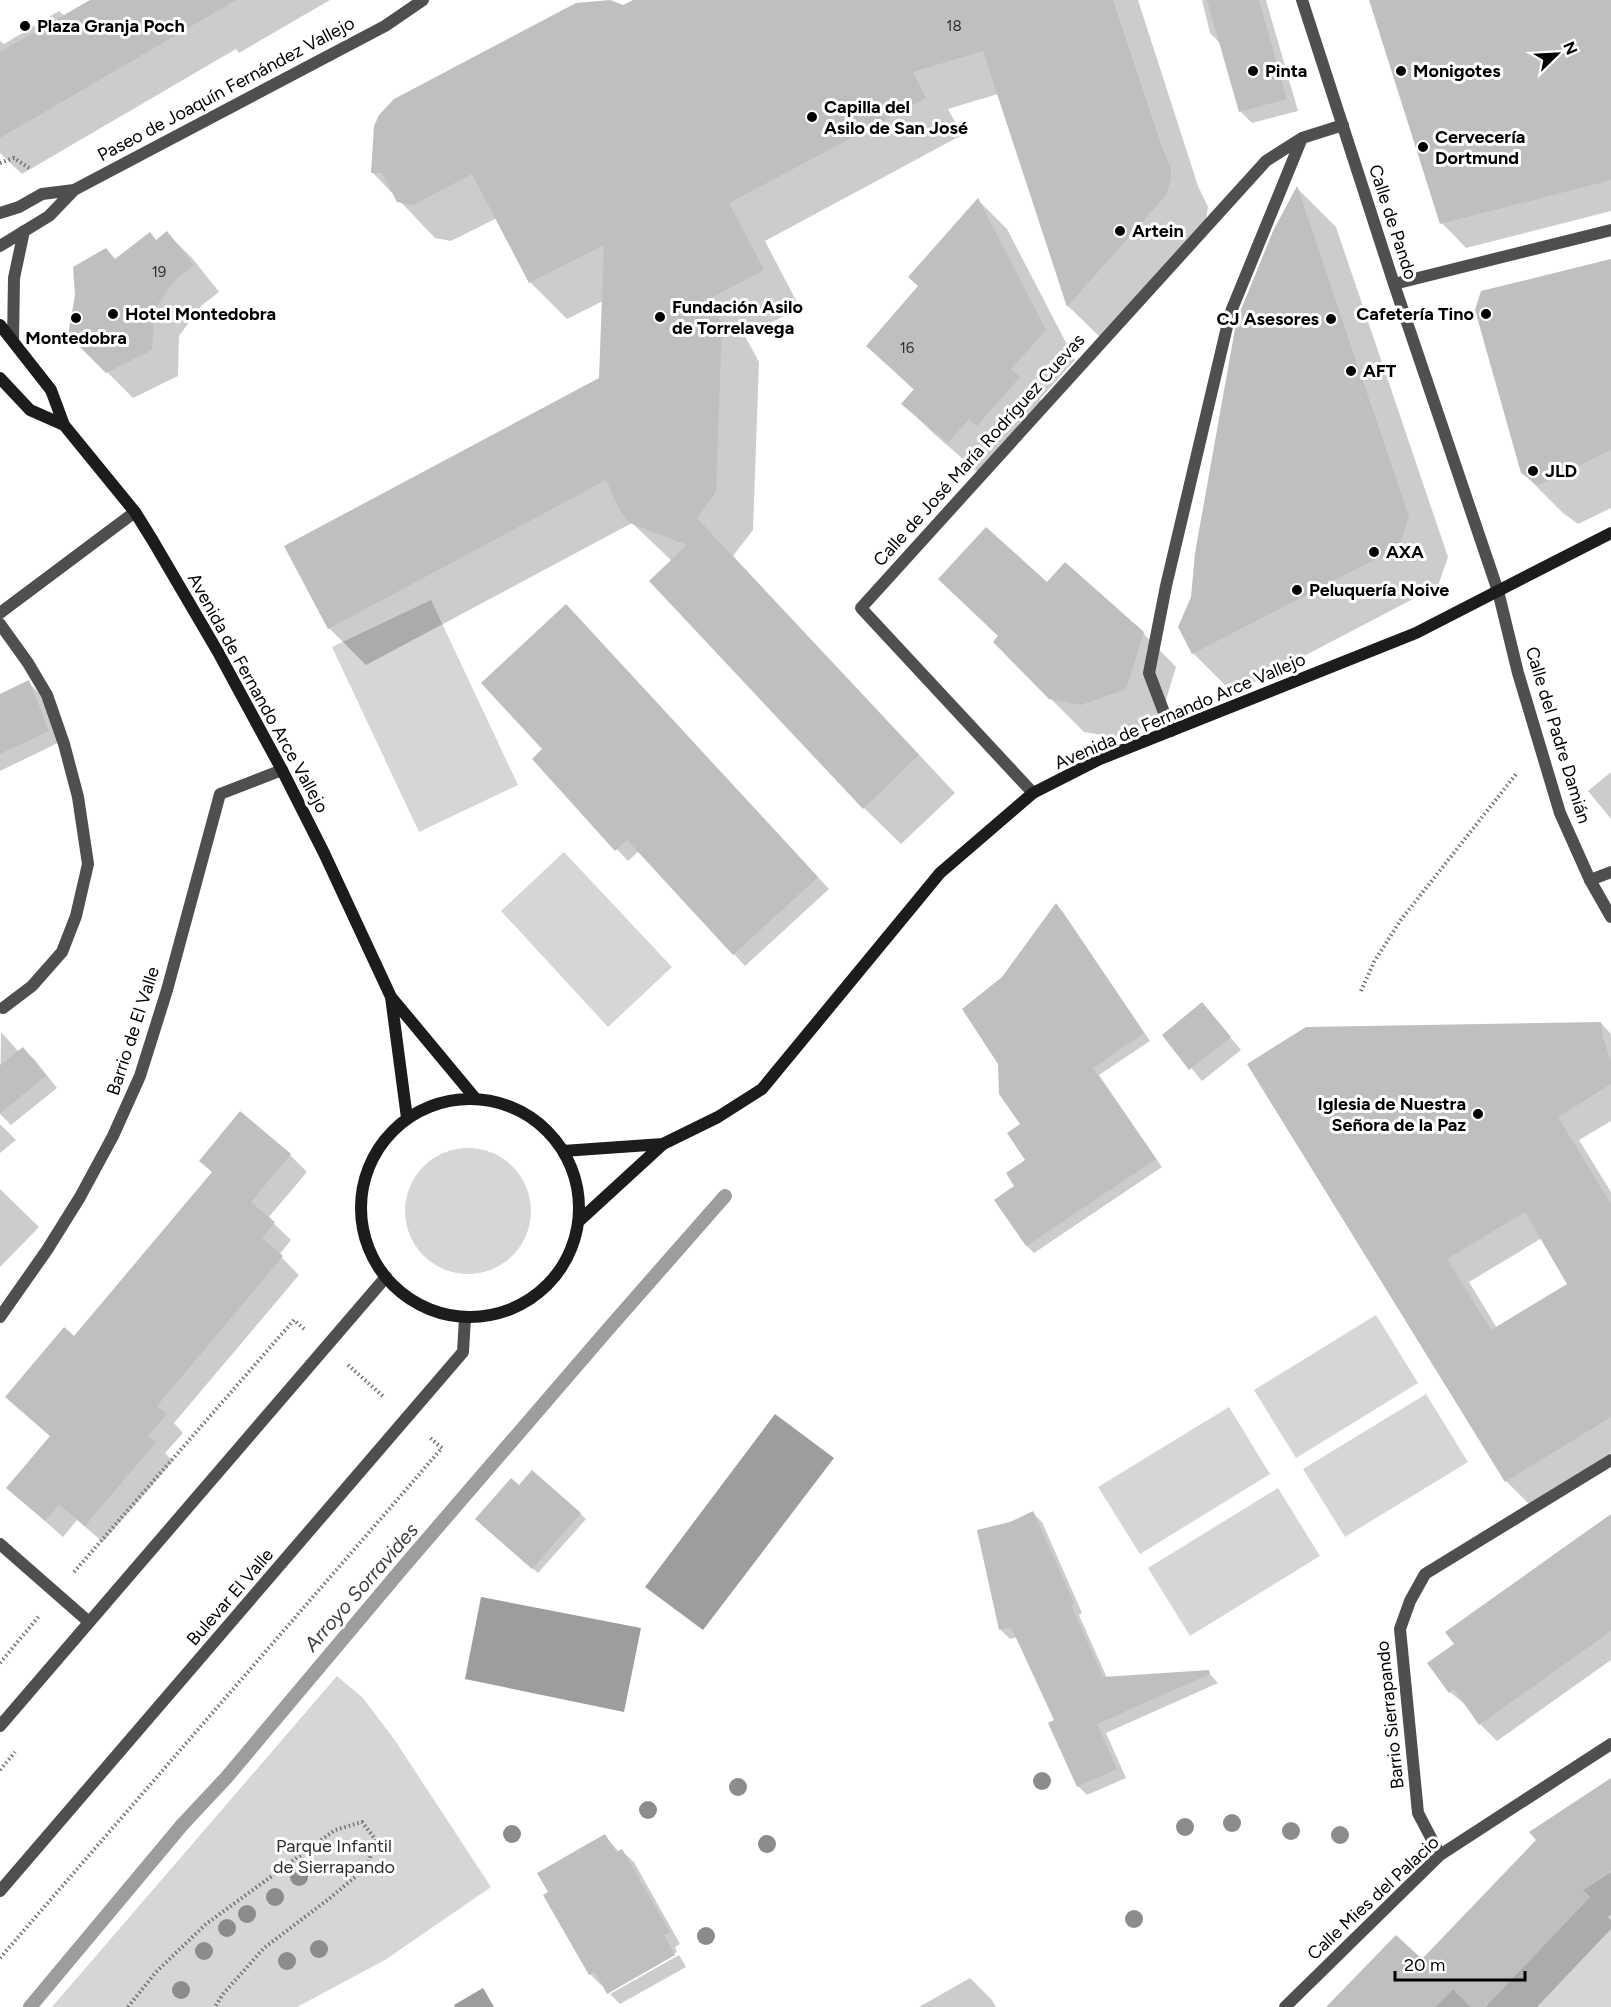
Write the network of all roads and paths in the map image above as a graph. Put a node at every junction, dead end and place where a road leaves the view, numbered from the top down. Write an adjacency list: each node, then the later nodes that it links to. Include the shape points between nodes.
1 (423, 0): 7 (street, Paseo de Joaquín Fernández Vallejo, via 384,26)
2 (1302, 0): 3 (street, Calle de Pando)
3 (1343, 125): 4 (street, Calle de José María Rodríguez Cuevas); 12 (street, Calle de Pando)
4 (1302, 138): 22 (street, via 1230,314 1166,586 1149,673); 25 (street, Calle de José María Rodríguez Cuevas, via 1266,161 861,608)
5 (0, 163): 6 (path, via 14,158)
6 (35, 172)
7 (74, 189): 8 (street, Paseo de Joaquín Fernández Vallejo, via 42,194); 10 (street, Paseo de Joaquín Fernández Vallejo, via 49,216)
8 (0, 213)
9 (1611, 230): 12 (street)
10 (24, 231): 11 (street, Paseo de Joaquín Fernández Vallejo); 14 (street, via 14,278)
11 (0, 246)
12 (1394, 284): 19 (street, Calle de Pando)
13 (0, 325): 14 (main road, Avenida de Fernando Arce Vallejo)
14 (13, 341): 16 (main road, Avenida de Fernando Arce Vallejo, via 51,390)
15 (0, 378): 16 (main road, Avenida de Fernando Arce Vallejo, via 30,410)
16 (64, 425): 17 (main road, Avenida de Fernando Arce Vallejo)
17 (135, 512): 20 (street); 24 (main road, Avenida de Fernando Arce Vallejo)
18 (1611, 533): 19 (main road, Avenida de Fernando Arce Vallejo)
19 (1498, 591): 22 (main road, Avenida de Fernando Arce Vallejo, via 1416,633); 23 (street, Calle del Padre Damián)
20 (0, 613)
21 (0, 624): 31 (street, via 47,695 78,797 88,864 76,916 62,952 32,986)
22 (1172, 731): 25 (main road, Avenida de Fernando Arce Vallejo, via 1100,759)
23 (1540, 744): 27 (street, Calle del Padre Damián, via 1560,813); 29 (path, via 1400,921)
24 (282, 770): 30 (main road, Avenida de Fernando Arce Vallejo); 38 (street, Barrio de El Valle, via 220,794 140,1076 80,1197)
25 (1033, 793): 34 (main road, Avenida de Fernando Arce Vallejo, via 940,873 762,1089 718,1117)
26 (1611, 872): 27 (street)
27 (1590, 880): 28 (street, Calle del Padre Damián)
28 (1611, 917)
29 (1361, 991)
30 (391, 996): 32 (main road, Avenida de Fernando Arce Vallejo); 33 (main road, Avenida de Fernando Arce Vallejo)
31 (3, 1008)
32 (475, 1098): 33 (main road, via 439,1102); 35 (main road, via 509,1106 540,1124)
33 (407, 1118): 37 (main road, via 385,1138 374,1155 362,1193 361,1223 369,1252)
34 (663, 1144): 35 (main road, Avenida de Fernando Arce Vallejo); 36 (main road, Avenida de Fernando Arce Vallejo)
35 (563, 1151): 36 (main road, via 577,1184)
36 (579, 1221): 39 (main road, via 570,1252 552,1280 528,1301 498,1314)
37 (386, 1277): 39 (main road, via 407,1298 435,1312); 44 (street)
38 (0, 1317)
39 (465, 1318): 49 (street, Bulevar El Valle, via 463,1352)
40 (294, 1320): 43 (path)
41 (1611, 1460): 48 (street, Barrio Sierrapando, via 1425,1574 1410,1600 1400,1629 1418,1813)
42 (0, 1544): 43 (street)
43 (56, 1593): 44 (street); 45 (path)
44 (89, 1622): 46 (street)
45 (0, 1663)
46 (0, 1725)
47 (1611, 1744): 48 (street, Calle Mies del Palacio)
48 (1440, 1856): 52 (street, Calle Mies del Palacio)
49 (0, 1891)
50 (128, 2007): 51 (path, via 156,1972 206,1924 335,1830 362,1822 376,1840 367,1867 264,1948)
51 (214, 2007)
52 (1285, 2007)

